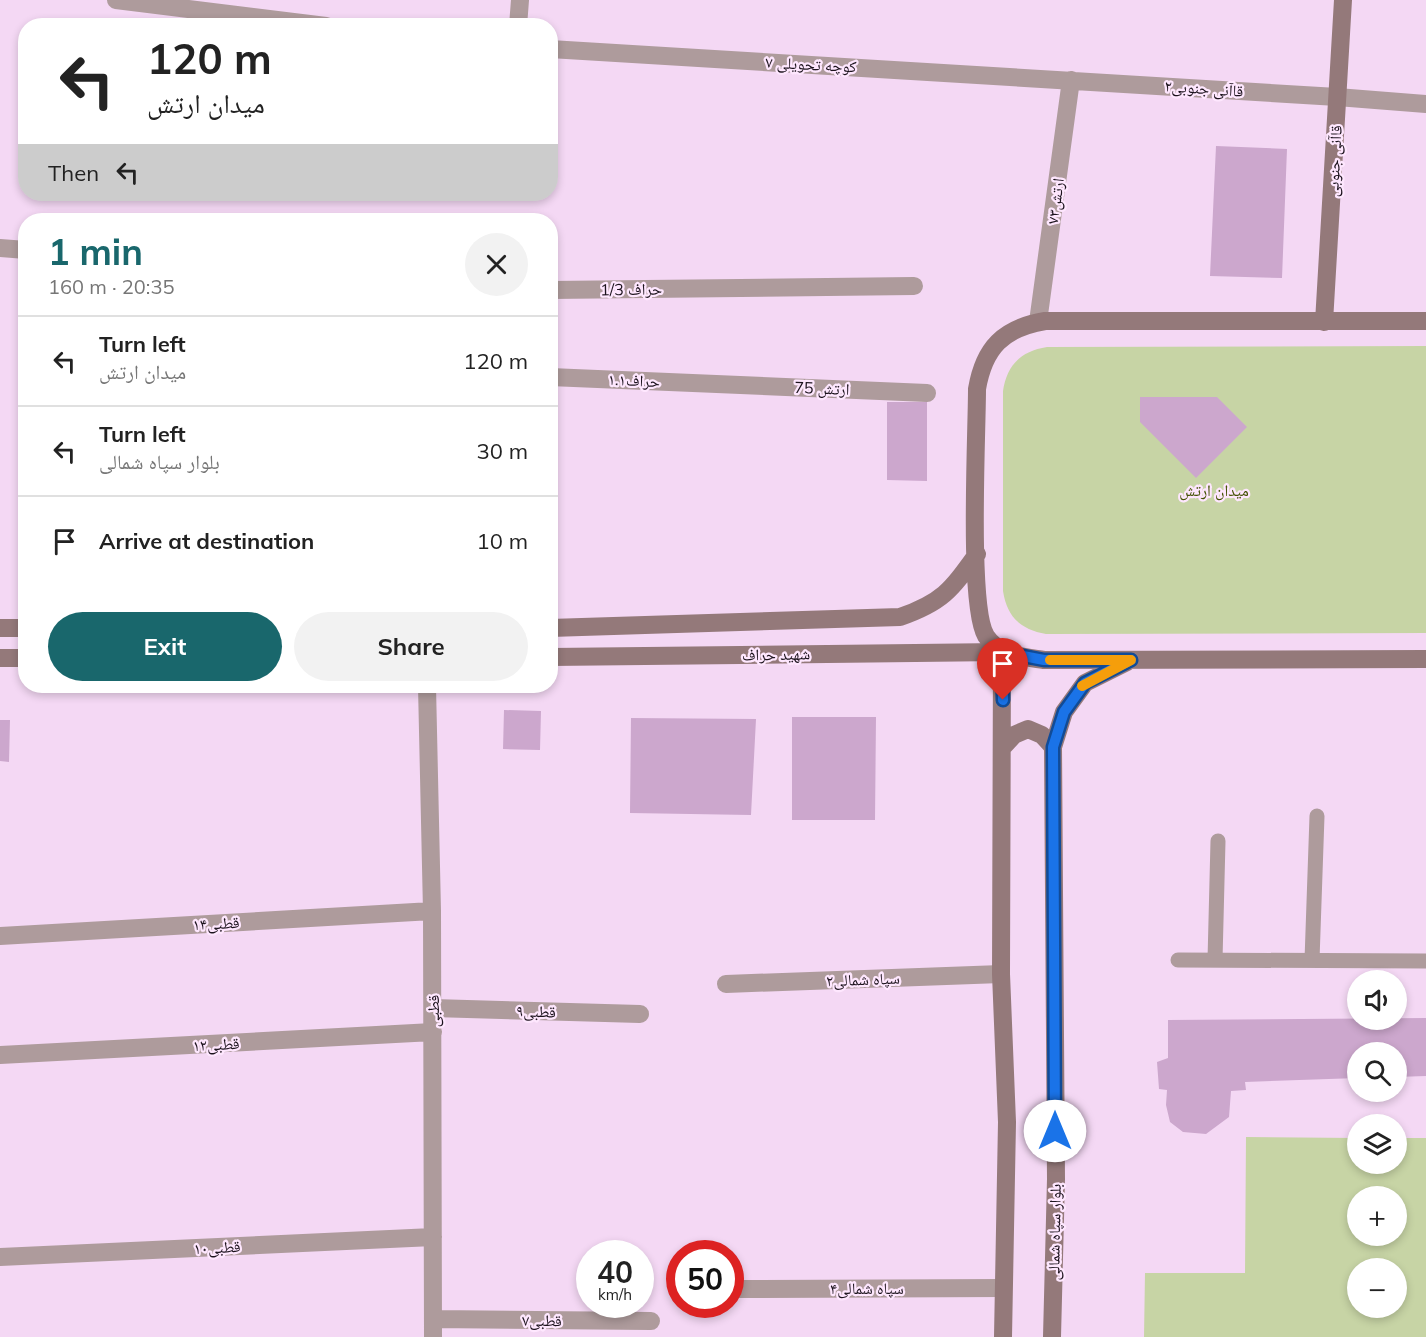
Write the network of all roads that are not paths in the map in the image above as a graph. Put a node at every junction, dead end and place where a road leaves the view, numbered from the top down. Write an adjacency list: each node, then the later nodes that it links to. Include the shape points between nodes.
1 (116, 0): 4 (street)
2 (520, 0): 5 (street)
3 (1343, 0): 8 (main road, قاآنی جنوبی)
4 (261, 18)
5 (519, 18)
6 (558, 49): 7 (street, کوچه تحویلی ۷)
7 (1071, 80): 8 (street, ۲قاآنی جنوبی); 16 (street, ارتش۷۳)
8 (1337, 97): 9 (street, ۲قاآنی جنوبی); 14 (main road, قاآنی جنوبی)
9 (1426, 104)
10 (0, 248): 11 (street)
11 (18, 249)
12 (914, 286): 13 (street, 1/3 حراف)
13 (558, 290)
14 (1324, 321): 15 (main road); 16 (main road)
15 (1426, 321)
16 (1038, 322): 20 (main road, via 1006,334 990,350 981,369 977,389)
17 (558, 377): 18 (street, حراف۱.۱)
18 (718, 384): 19 (street, 75 ارتش)
19 (927, 393)
20 (977, 554): 21 (main road, via 952,589 931,606 900,617); 25 (main road, via 979,615 987,637)
21 (784, 621): 24 (main road); 26 (main road)
22 (0, 628): 23 (main road)
23 (18, 628)
24 (558, 628)
25 (1002, 652): 26 (main road, شهید حراف); 31 (main road, via 1044,660); 33 (main road)
26 (781, 654): 27 (main road, شهید حراف)
27 (558, 657)
28 (0, 658): 29 (main road)
29 (18, 658)
30 (1426, 659): 31 (main road)
31 (1131, 660): 34 (main road, بلوار سپاه شمالی, via 1085,683 1064,712)
32 (428, 693): 37 (street, قطبی)
33 (1003, 747): 34 (main road, via 1014,735 1028,729 1042,735); 43 (main road)
34 (1053, 747): 56 (main road, بلوار سپاه شمالی, via 1056,1179)
35 (1317, 816): 41 (lane)
36 (1218, 841): 40 (lane)
37 (432, 910): 38 (street, قطبی۱۴); 45 (street, قطبی)
38 (0, 936)
39 (1178, 960): 40 (lane)
40 (1215, 960): 41 (lane)
41 (1312, 960): 42 (lane)
42 (1426, 961)
43 (1001, 974): 44 (street, سپاه شمالی۲); 51 (main road, via 1007,1122)
44 (726, 984)
45 (433, 1008): 46 (street, قطبی۹); 47 (street, قطبی)
46 (640, 1014)
47 (433, 1032): 48 (street, قطبی۱۲); 49 (street, قطبی)
48 (0, 1055)
49 (433, 1238): 50 (street, قطبی۱۰); 54 (street, قطبی)
50 (0, 1257)
51 (1003, 1288): 52 (street, سپاه شمالی۴); 55 (main road)
52 (744, 1289)
53 (651, 1322): 54 (street, قطبی۷)
54 (433, 1328)
55 (1003, 1337)
56 (1052, 1337)

